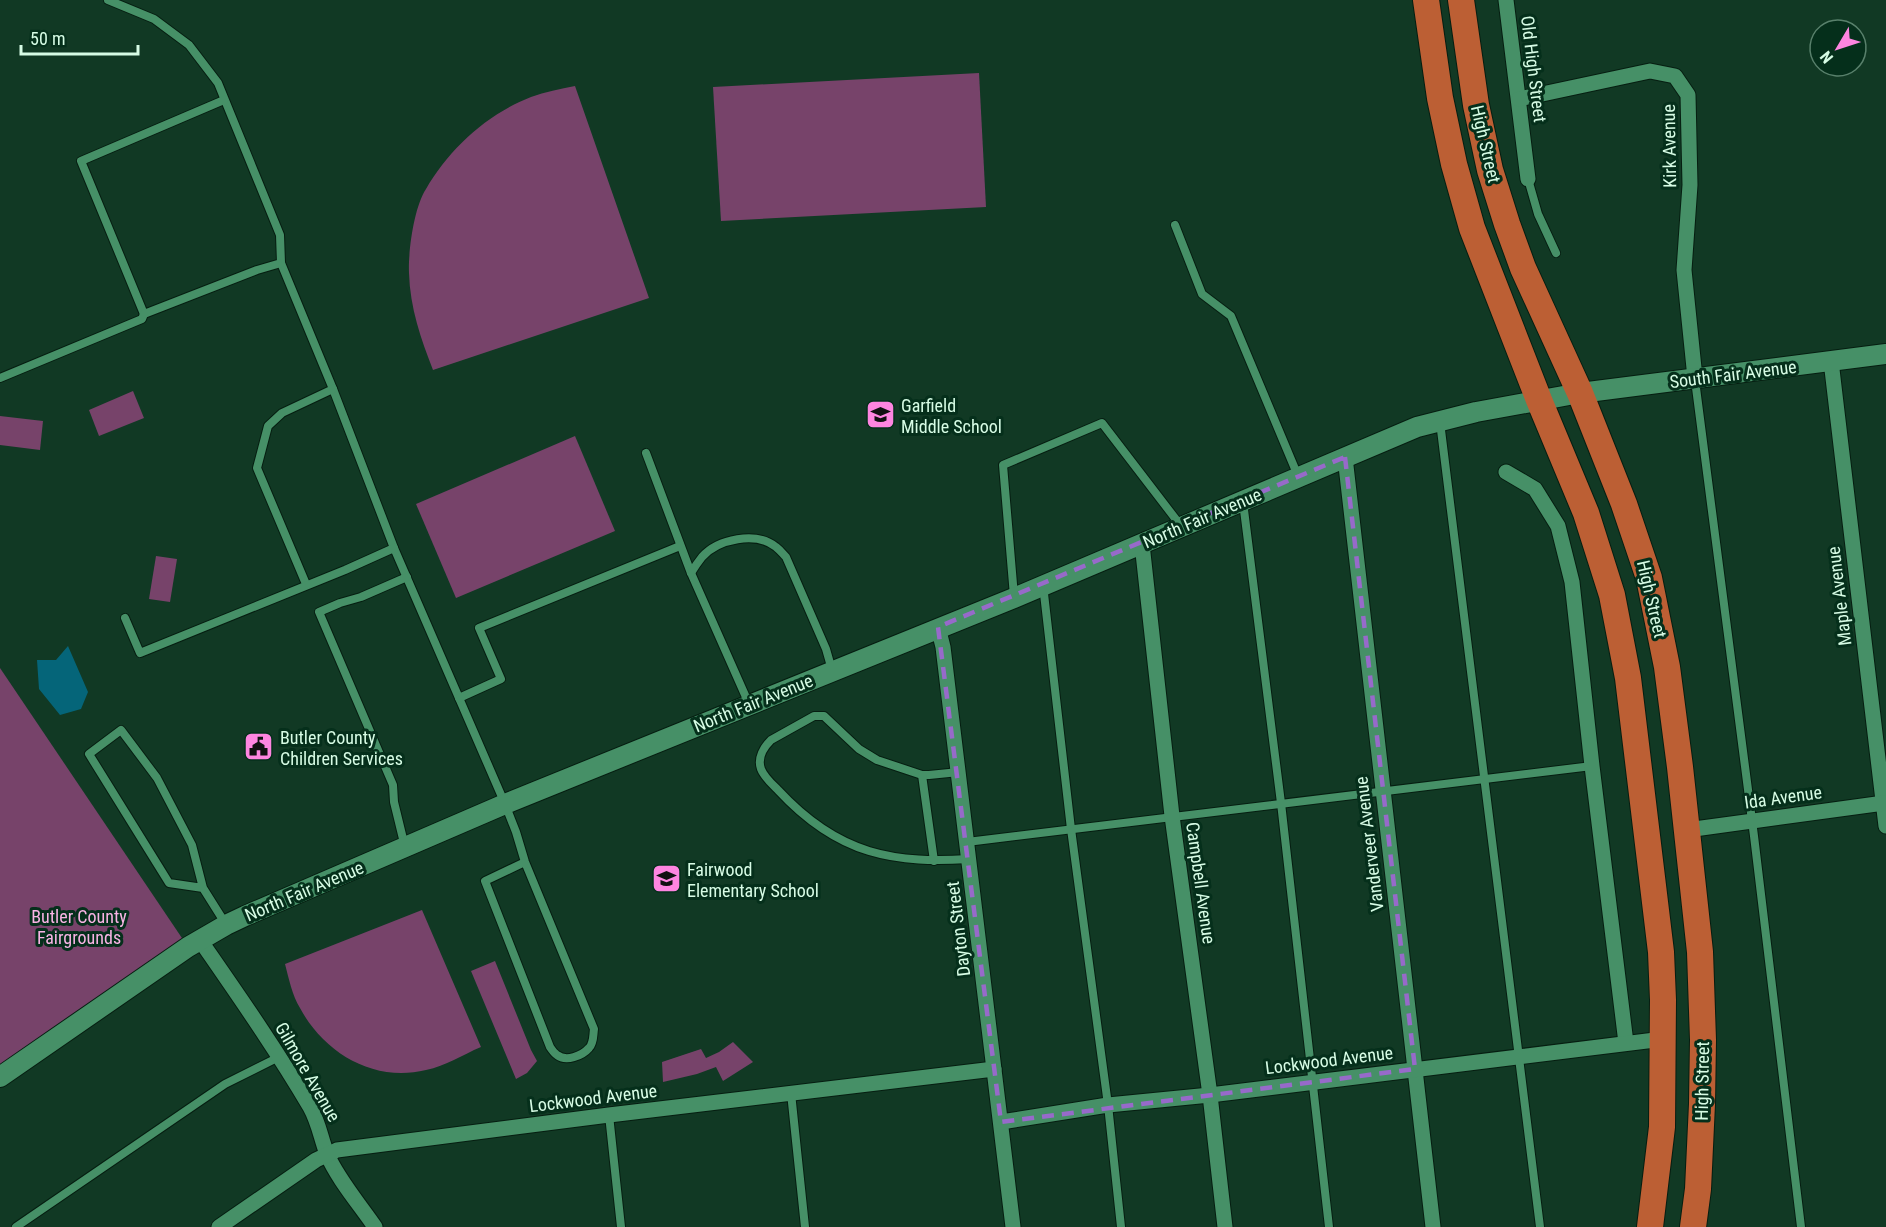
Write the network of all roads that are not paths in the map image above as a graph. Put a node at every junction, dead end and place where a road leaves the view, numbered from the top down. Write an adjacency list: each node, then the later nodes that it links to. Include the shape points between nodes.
1 (108, 0): 6 (lane, via 154,19 189,45 218,83)
2 (1426, 0): 18 (highway, High Street, via 1456,175 1472,228)
3 (1461, 0): 17 (highway, High Street, via 1476,105 1507,224)
4 (1506, 0): 5 (street, Old High Street)
5 (1519, 99): 7 (street, Old High Street); 15 (street, Kirk Avenue, via 1650,71 1674,76 1688,94 1690,185 1684,270)
6 (224, 100): 10 (lane, via 280,235); 11 (lane, via 81,161)
7 (1528, 179): 9 (lane, via 1538,214)
8 (1175, 225): 23 (lane, via 1202,294 1231,316)
9 (1556, 253)
10 (281, 263): 11 (lane); 16 (lane)
11 (144, 314): 14 (lane, via 142,319)
12 (1886, 354): 13 (street, South Fair Avenue)
13 (1831, 361): 15 (street, South Fair Avenue); 45 (street, Maple Avenue)
14 (0, 378)
15 (1695, 378): 17 (street, South Fair Avenue); 48 (lane)
16 (333, 389): 28 (lane); 31 (lane, via 282,413 268,426 257,468)
17 (1580, 393): 18 (street, South Fair Avenue); 51 (highway, High Street, via 1649,578 1667,667)
18 (1539, 400): 19 (street, North Fair Avenue); 60 (highway, High Street, via 1586,513 1616,615 1628,678 1655,895)
19 (1440, 421): 21 (street, North Fair Avenue); 42 (lane)
20 (646, 453): 27 (lane)
21 (1345, 457): 23 (street, North Fair Avenue); 43 (street, Vanderveer Avenue)
22 (1506, 472): 39 (street, via 1535,489 1558,526 1572,582)
23 (1298, 477): 24 (street, North Fair Avenue)
24 (1243, 502): 25 (street, North Fair Avenue); 44 (lane)
25 (1182, 527): 26 (street, North Fair Avenue); 33 (lane, via 1102,423 1003,465)
26 (1142, 544): 32 (street, North Fair Avenue); 47 (street, Campbell Avenue)
27 (680, 546): 29 (lane); 37 (lane, via 479,628 501,679)
28 (394, 548): 30 (lane); 31 (lane)
29 (691, 573): 36 (lane, via 703,556 719,544 758,539 776,546 786,558); 38 (lane)
30 (407, 577): 37 (lane); 53 (lane, via 319,612 393,785)
31 (306, 584): 34 (lane, via 140,653)
32 (1043, 585): 33 (street, North Fair Avenue); 50 (lane)
33 (1014, 598): 35 (street, North Fair Avenue)
34 (125, 618)
35 (938, 627): 36 (street, North Fair Avenue); 40 (street, Dayton Street)
36 (832, 670): 38 (street, North Fair Avenue)
37 (459, 698): 46 (lane)
38 (749, 704): 46 (street, North Fair Avenue)
39 (1592, 766): 42 (lane); 61 (street)
40 (959, 772): 41 (lane); 52 (street, Dayton Street)
41 (922, 775): 56 (lane); 56 (lane, via 877,760 858,749 824,716 814,716 771,740 760,759 767,779 819,828 869,851)
42 (1486, 779): 43 (lane); 63 (lane)
43 (1383, 792): 44 (lane); 65 (street, Vanderveer Avenue)
44 (1281, 803): 47 (lane); 67 (lane)
45 (1884, 803): 48 (street, Ida Avenue); 49 (street, Maple Avenue)
46 (505, 804): 53 (street, North Fair Avenue); 55 (lane)
47 (1172, 816): 50 (lane); 69 (street, Campbell Avenue)
48 (1752, 820): 51 (street, Ida Avenue); 87 (lane)
49 (1886, 826)
50 (1071, 829): 52 (lane); 70 (lane)
51 (1687, 830): 86 (highway, High Street, via 1700,952 1703,1040)
52 (967, 842): 54 (street, Dayton Street)
53 (405, 848): 58 (street, North Fair Avenue)
54 (969, 859): 56 (lane); 64 (street, Dayton Street)
55 (525, 861): 55 (lane, via 594,1029 589,1048 566,1059 550,1047 485,881)
56 (934, 861)
57 (203, 888): 57 (lane, via 192,845 157,778 121,730 89,754 169,883); 58 (lane)
58 (226, 925): 59 (street, North Fair Avenue)
59 (200, 940): 62 (street, Gilmore Avenue); 66 (street, North Fair Avenue)
60 (1663, 1038): 61 (street, Lockwood Avenue); 85 (highway, High Street, via 1662,1127)
61 (1626, 1043): 63 (street, Lockwood Avenue)
62 (280, 1057): 73 (street, Gilmore Avenue, via 312,1111); 74 (lane, via 225,1084)
63 (1519, 1057): 65 (street, Lockwood Avenue); 84 (lane)
64 (994, 1069): 68 (street, Lockwood Avenue); 72 (street, Dayton Street)
65 (1415, 1069): 67 (street, Lockwood Avenue); 83 (street, Vanderveer Avenue)
66 (0, 1077)
67 (1312, 1082): 69 (street, Lockwood Avenue); 82 (lane)
68 (791, 1093): 71 (street, Lockwood Avenue); 78 (lane)
69 (1210, 1095): 70 (street, Lockwood Avenue); 81 (street, Campbell Avenue)
70 (1108, 1105): 72 (street, Lockwood Avenue); 80 (lane)
71 (609, 1115): 73 (street, Lockwood Avenue); 77 (lane)
72 (1001, 1122): 79 (street, Dayton Street)
73 (327, 1153): 75 (street, Lockwood Avenue); 76 (street, Gilmore Avenue)
74 (16, 1227)
75 (219, 1227)
76 (375, 1227)
77 (621, 1227)
78 (805, 1227)
79 (1013, 1227)
80 (1121, 1227)
81 (1225, 1227)
82 (1329, 1227)
83 (1433, 1227)
84 (1540, 1227)
85 (1650, 1227)
86 (1693, 1227)
87 (1801, 1227)

